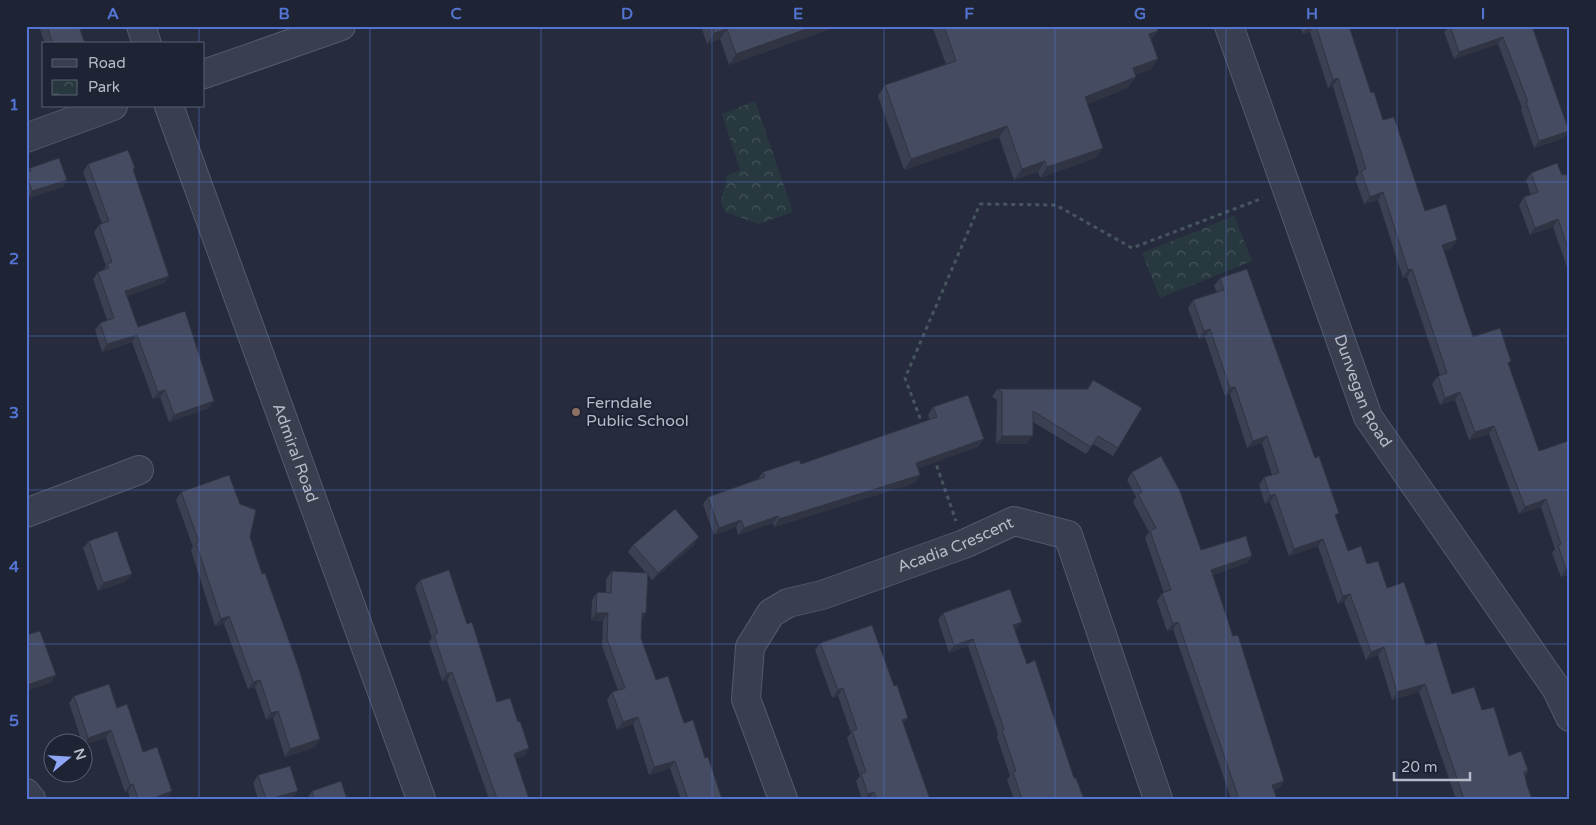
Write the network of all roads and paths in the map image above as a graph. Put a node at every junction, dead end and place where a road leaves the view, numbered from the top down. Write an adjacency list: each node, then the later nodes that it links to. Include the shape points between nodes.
1 (141, 26): 4 (street)
2 (341, 26): 5 (street)
3 (1229, 26): 9 (street, Dunvegan Road)
4 (146, 42)
5 (205, 74)
6 (108, 108): 8 (street)
7 (170, 108): 18 (street, Admiral Road)
8 (26, 138)
9 (1287, 188): 10 (path, via 1132,248 1056,205 980,204 905,378); 15 (street, Dunvegan Road, via 1368,417 1556,688)
10 (925, 434)
11 (932, 452): 14 (path)
12 (140, 470): 13 (street)
13 (26, 513)
14 (964, 544): 19 (street, Acadia Crescent, via 822,595 788,603 771,613 750,647 746,699); 20 (street, Acadia Crescent, via 1014,521 1068,535)
15 (1570, 717)
16 (26, 793): 17 (street)
17 (32, 799)
18 (421, 799)
19 (783, 799)
20 (1158, 799)

